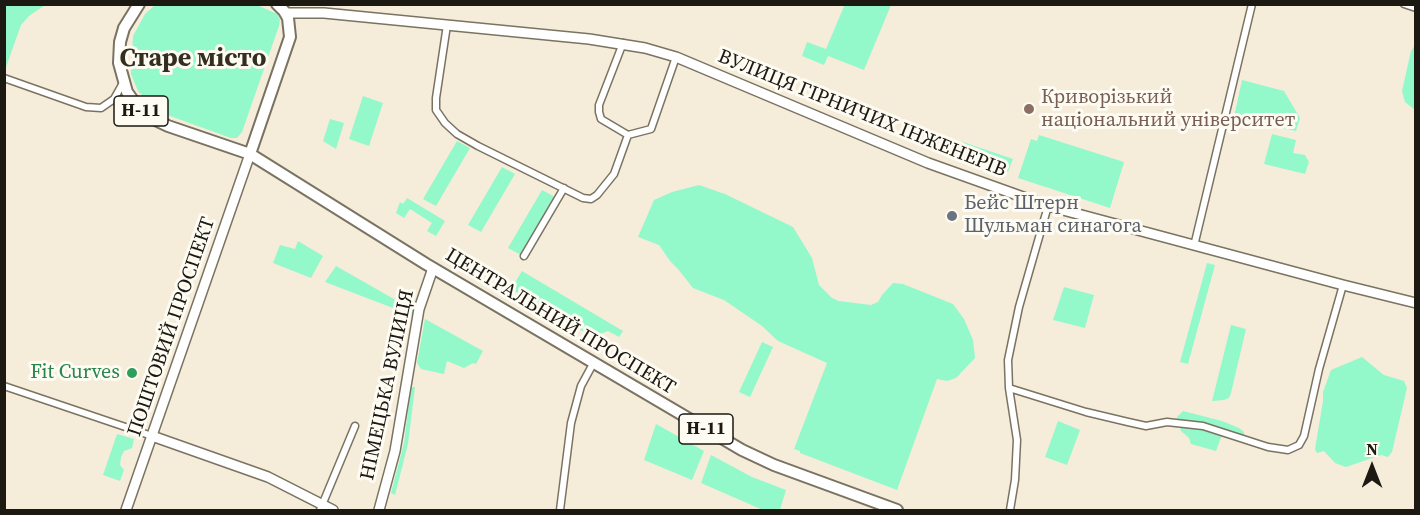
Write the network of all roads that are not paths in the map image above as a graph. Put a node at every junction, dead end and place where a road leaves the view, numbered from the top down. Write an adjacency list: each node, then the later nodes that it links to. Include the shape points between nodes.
1 (139, 4): 10 (main road, Н-11, via 127,21 120,42)
2 (1252, 4): 16 (street)
3 (1404, 4): 5 (street)
4 (285, 8): 6 (street, ВУЛИЦЯ ГІРНИЧИХ ІНЖЕНЕРІВ); 13 (main road, via 290,37)
5 (1416, 8)
6 (447, 25): 7 (street, ВУЛИЦЯ ГІРНИЧИХ ІНЖЕНЕРІВ); 14 (street, via 436,93 438,113 458,134)
7 (623, 43): 8 (street, ВУЛИЦЯ ГІРНИЧИХ ІНЖЕНЕРІВ); 12 (street, via 599,112 601,119)
8 (676, 57): 12 (street, via 651,129); 15 (street, ВУЛИЦЯ ГІРНИЧИХ ІНЖЕНЕРІВ, via 928,163)
9 (6, 79): 10 (street, via 86,107 101,108 114,99); 11 (street)
10 (123, 83): 13 (main road, Н-11, via 134,103 149,117)
11 (4, 87)
12 (628, 135): 14 (street, via 614,174 597,195 583,198)
13 (250, 154): 18 (main road, ЦЕНТРАЛЬНИЙ ПРОСПЕКТ / Н-11); 25 (street, ПОШТОВИЙ ПРОСПЕКТ)
14 (564, 188): 17 (street)
15 (1048, 206): 16 (street, ВУЛИЦЯ ГІРНИЧИХ ІНЖЕНЕРІВ); 23 (street, via 1010,345)
16 (1194, 246): 19 (street, ВУЛИЦЯ ГІРНИЧИХ ІНЖЕНЕРІВ)
17 (524, 256)
18 (433, 268): 21 (main road, ЦЕНТРАЛЬНИЙ ПРОСПЕКТ / Н-11); 29 (street, НІМЕЦЬКА ВУЛИЦЯ, via 420,309 395,451)
19 (1343, 285): 20 (street, ВУЛИЦЯ ГІРНИЧИХ ІНЖЕНЕРІВ); 23 (street, via 1304,436 1299,445 1288,450 1203,426 1128,422)
20 (1416, 303)
21 (594, 362): 30 (street, via 581,386 570,423); 31 (main road, ЦЕНТРАЛЬНИЙ ПРОСПЕКТ / Н-11, via 750,454)
22 (4, 386): 25 (street)
23 (1009, 388): 32 (street, via 1017,440)
24 (355, 426): 26 (street)
25 (152, 436): 26 (street, via 255,472); 27 (street, ПОШТОВИЙ ПРОСПЕКТ)
26 (321, 507): 28 (street)
27 (126, 510)
28 (333, 510)
29 (379, 510)
30 (560, 510)
31 (897, 510)
32 (1010, 510)

